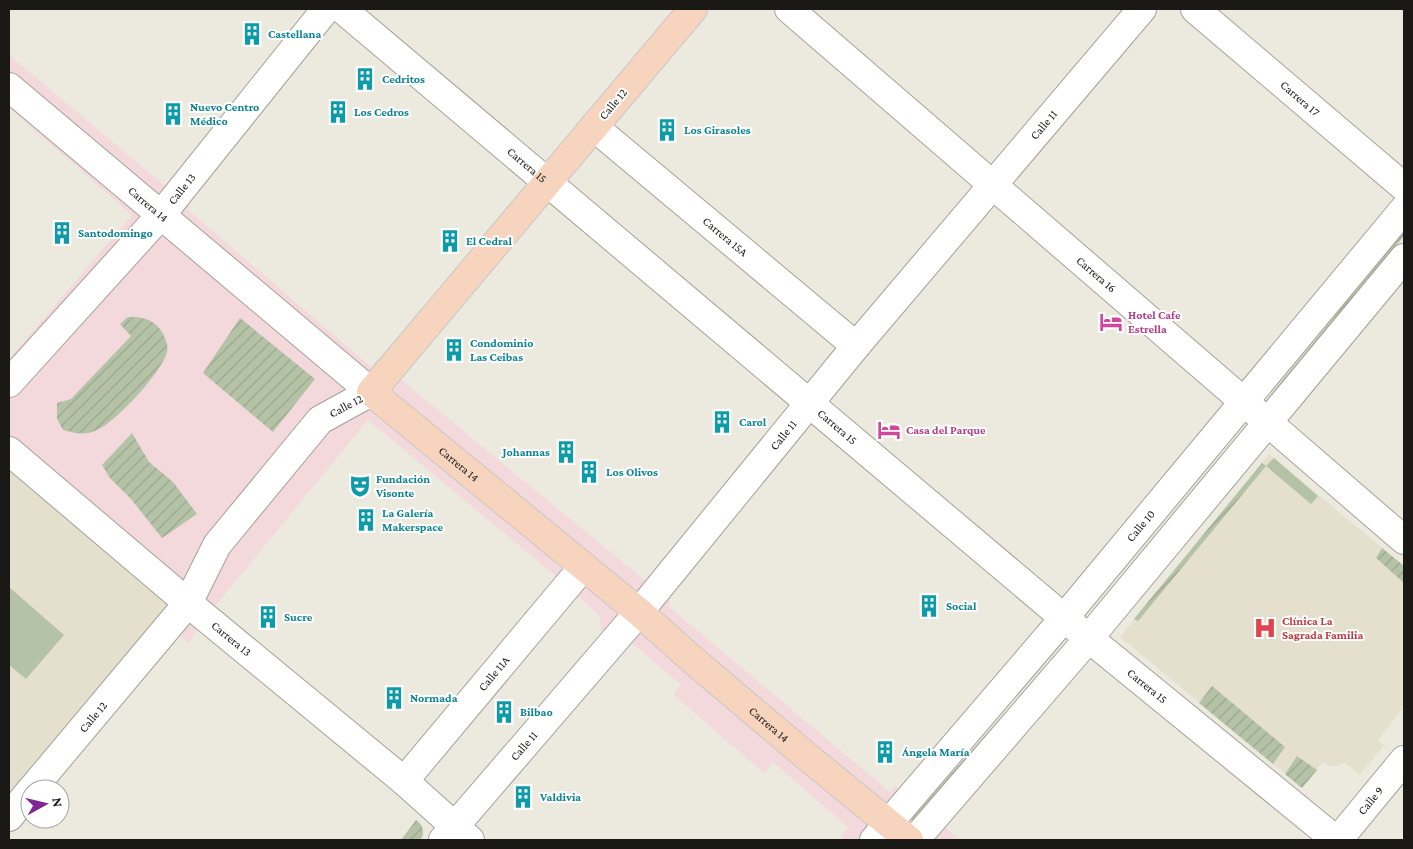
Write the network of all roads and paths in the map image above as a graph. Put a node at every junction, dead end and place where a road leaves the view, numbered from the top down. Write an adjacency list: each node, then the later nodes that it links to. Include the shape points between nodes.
1 (326, 9): 13 (street, Calle 13)
2 (342, 9): 9 (street, Carrera 15)
3 (693, 9): 8 (main road, Calle 12)
4 (789, 9): 10 (street, Carrera 16)
5 (1142, 9): 10 (street, Calle 11)
6 (1195, 9): 11 (street, Carrera 17)
7 (9, 87): 13 (street, Carrera 14)
8 (594, 127): 9 (main road, Calle 12); 15 (street, Carrera 15A)
9 (549, 182): 17 (main road, Calle 12); 18 (street, Carrera 15)
10 (992, 184): 15 (street, Calle 11); 19 (street, Carrera 16)
11 (1404, 187)
12 (1404, 209): 19 (street, Calle 10)
13 (161, 215): 16 (street, Calle 13); 17 (street, Carrera 14)
14 (1404, 258): 20 (street)
15 (856, 346): 18 (street, Calle 11)
16 (9, 383)
17 (371, 392): 23 (main road, Carrera 14); 24 (street, Calle 12, via 320,420 217,545)
18 (809, 402): 25 (street, Calle 11); 26 (street, Carrera 15)
19 (1244, 402): 20 (street, Carrera 16); 26 (street, Calle 10)
20 (1268, 422): 22 (street, Carrera 16); 27 (street)
21 (9, 452): 24 (street, Carrera 13)
22 (1404, 540)
23 (583, 567): 25 (main road, Carrera 14); 30 (street, Calle 11A)
24 (188, 603): 29 (street, Calle 12); 30 (street, Carrera 13)
25 (639, 612): 33 (main road, Carrera 14, via 790,743); 34 (street, Calle 11)
26 (1064, 618): 27 (street, Carrera 15); 33 (street, Calle 10)
27 (1089, 638): 36 (street); 37 (street, Carrera 15)
28 (1404, 760): 37 (street, Calle 9)
29 (40, 779)
30 (404, 781): 34 (street, Carrera 13)
31 (20, 802): 32 (street, Calle 12)
32 (9, 815)
33 (881, 832): 35 (main road, Carrera 14)
34 (456, 836)
35 (909, 840)
36 (915, 840)
37 (1337, 840)

